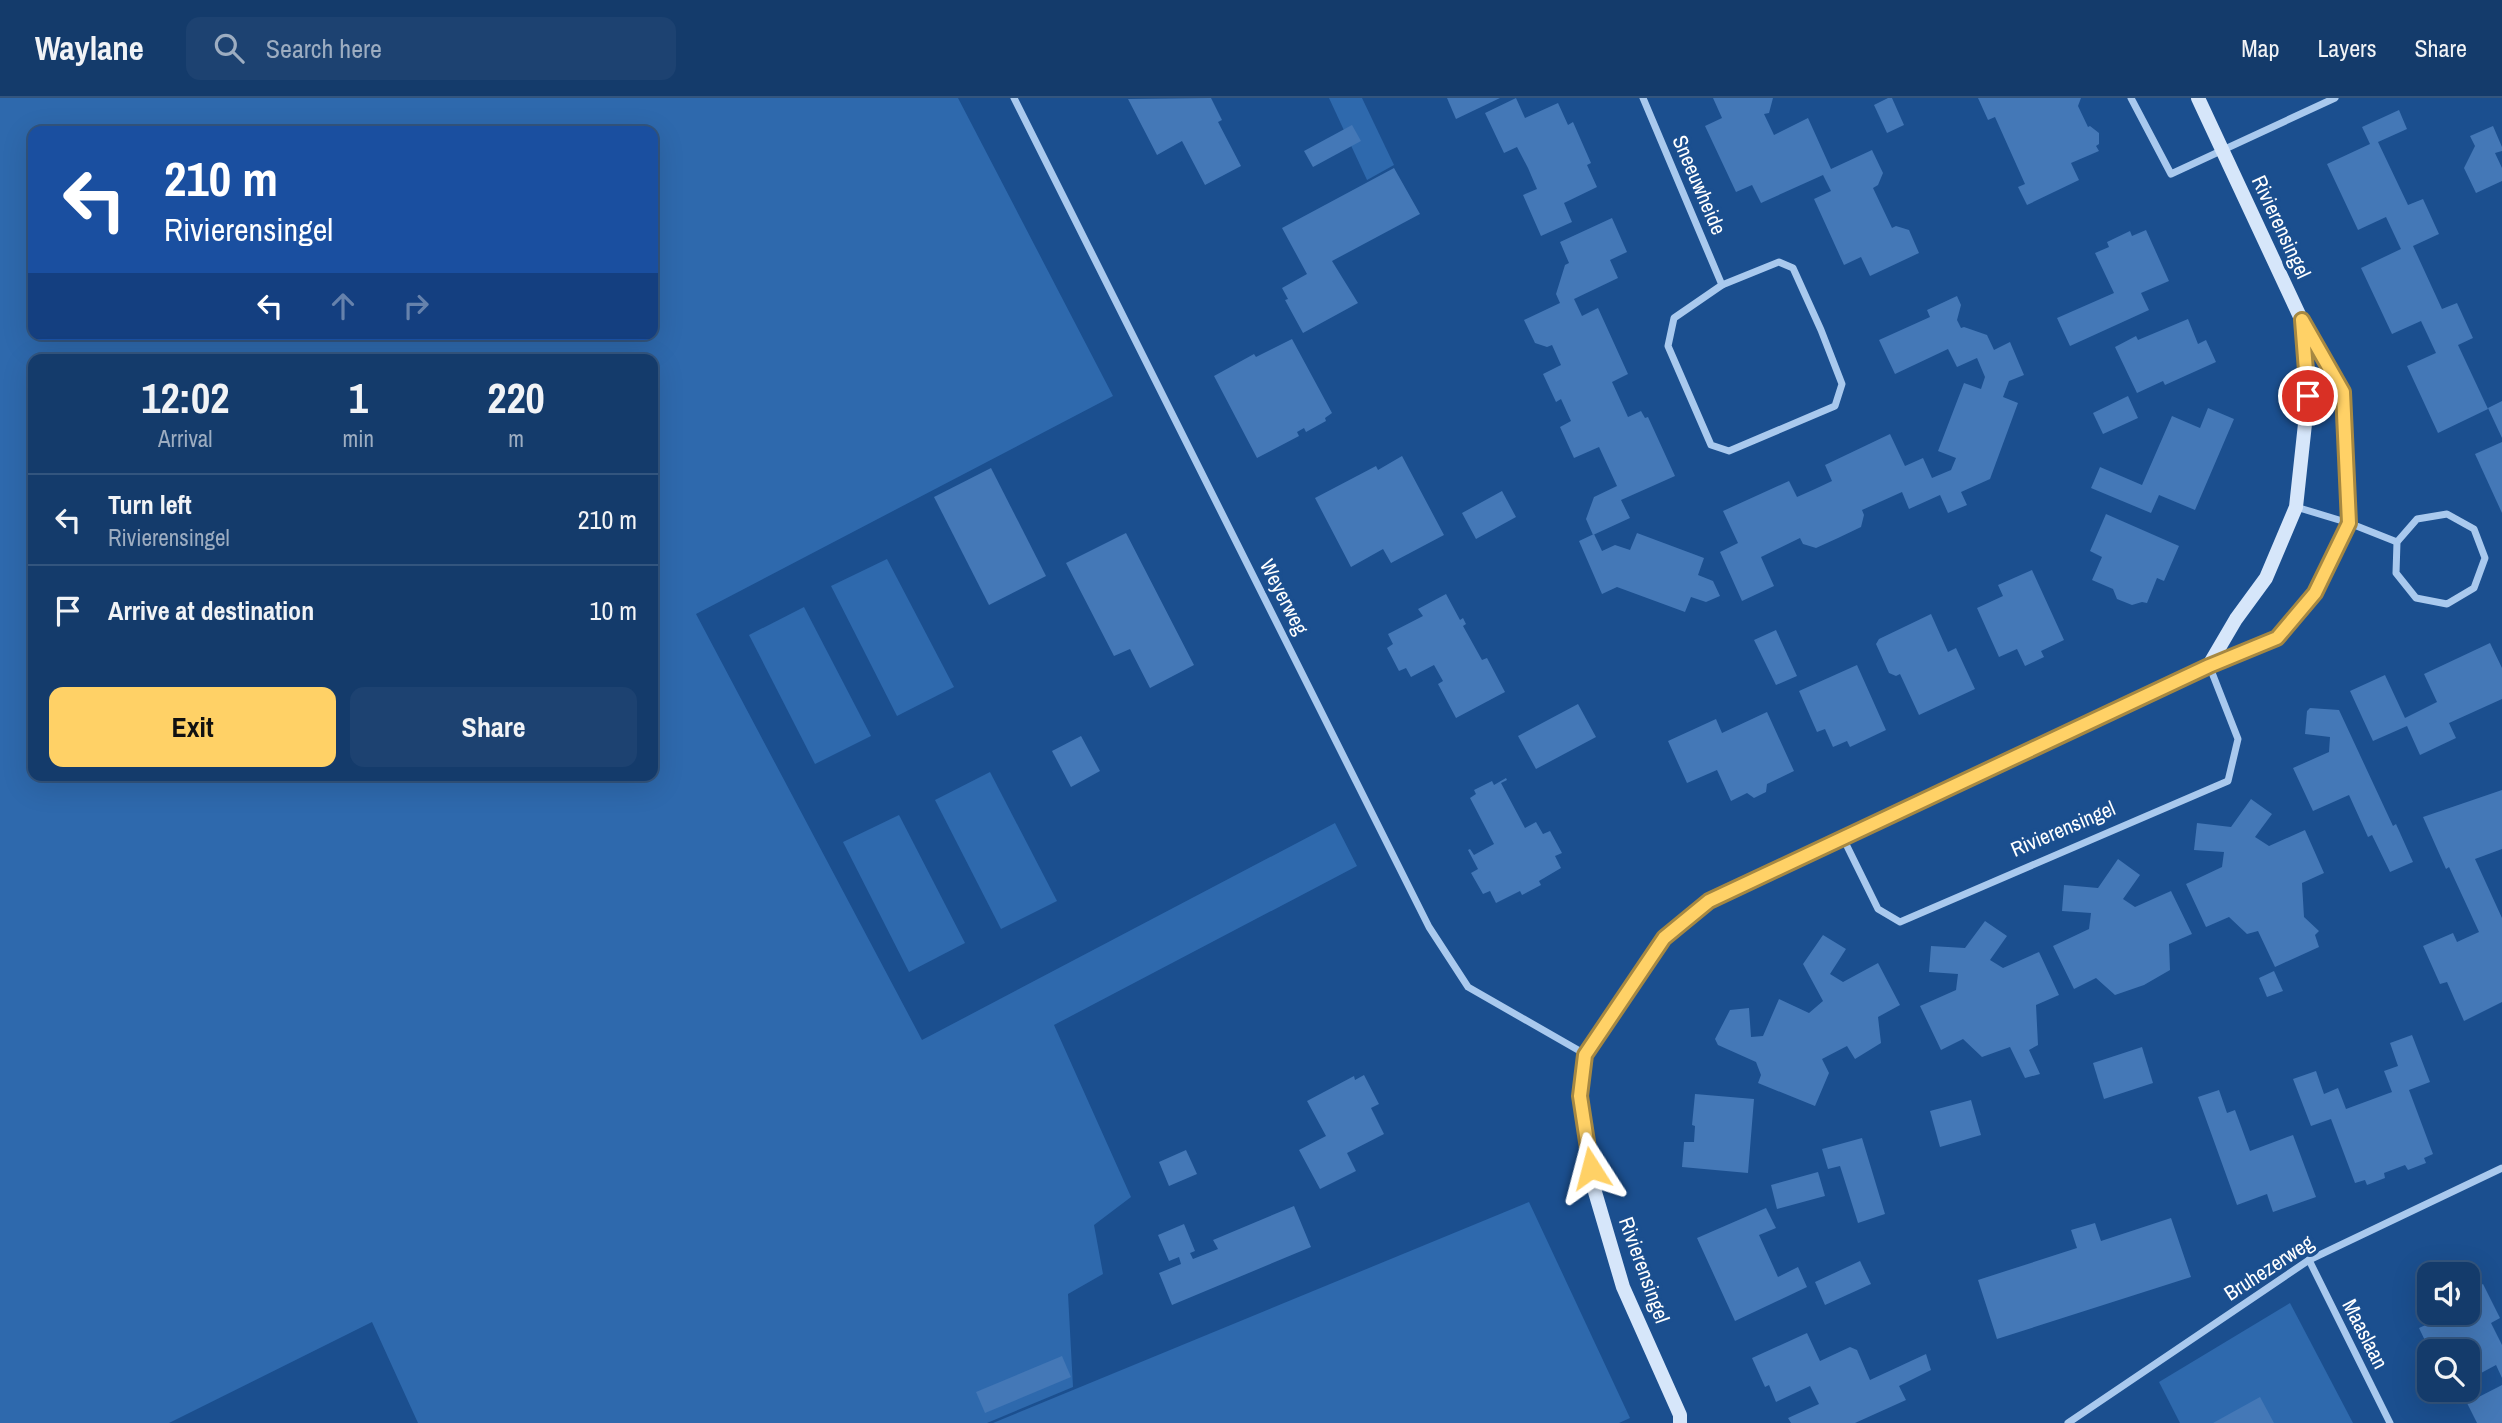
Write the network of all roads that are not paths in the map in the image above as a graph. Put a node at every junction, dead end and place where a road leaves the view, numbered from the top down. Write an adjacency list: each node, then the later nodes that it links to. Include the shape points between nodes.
1 (1014, 98): 14 (street, Weyerweg, via 1429,927 1468,986)
2 (1643, 98): 7 (street, Sneeuwheide)
3 (2131, 98): 6 (street, via 2171,174)
4 (2198, 98): 6 (street, Rivierensingel)
5 (2335, 98): 6 (street)
6 (2223, 151): 8 (street, Rivierensingel)
7 (1722, 285): 7 (street, via 1779,262 1793,268 1842,384 1835,406 1728,451 1711,445 1668,346 1674,318)
8 (2302, 320): 9 (street, Rivierensingel, via 2308,396); 10 (street, Rivierensingel, via 2343,392)
9 (2296, 507): 10 (street); 12 (street, Rivierensingel, via 2266,578)
10 (2349, 523): 11 (street); 12 (street, Rivierensingel, via 2315,593 2277,638)
11 (2397, 542): 11 (street, via 2417,519 2447,514 2474,529 2485,558 2474,588 2447,604 2416,598 2396,573)
12 (2209, 666): 13 (street, Rivierensingel); 13 (street, Rivierensingel, via 2238,739 2228,781 1900,922 1878,909)
13 (1842, 836): 14 (street, Rivierensingel, via 1709,901 1664,938)
14 (1585, 1055): 17 (street, Rivierensingel, via 1580,1096 1595,1192 1623,1287)
15 (2502, 1168): 16 (street, Bruhezerweg)
16 (2309, 1260): 18 (street, Bruhezerweg); 19 (street, Maaslaan)
17 (1680, 1423)
18 (2068, 1423)
19 (2390, 1423)

